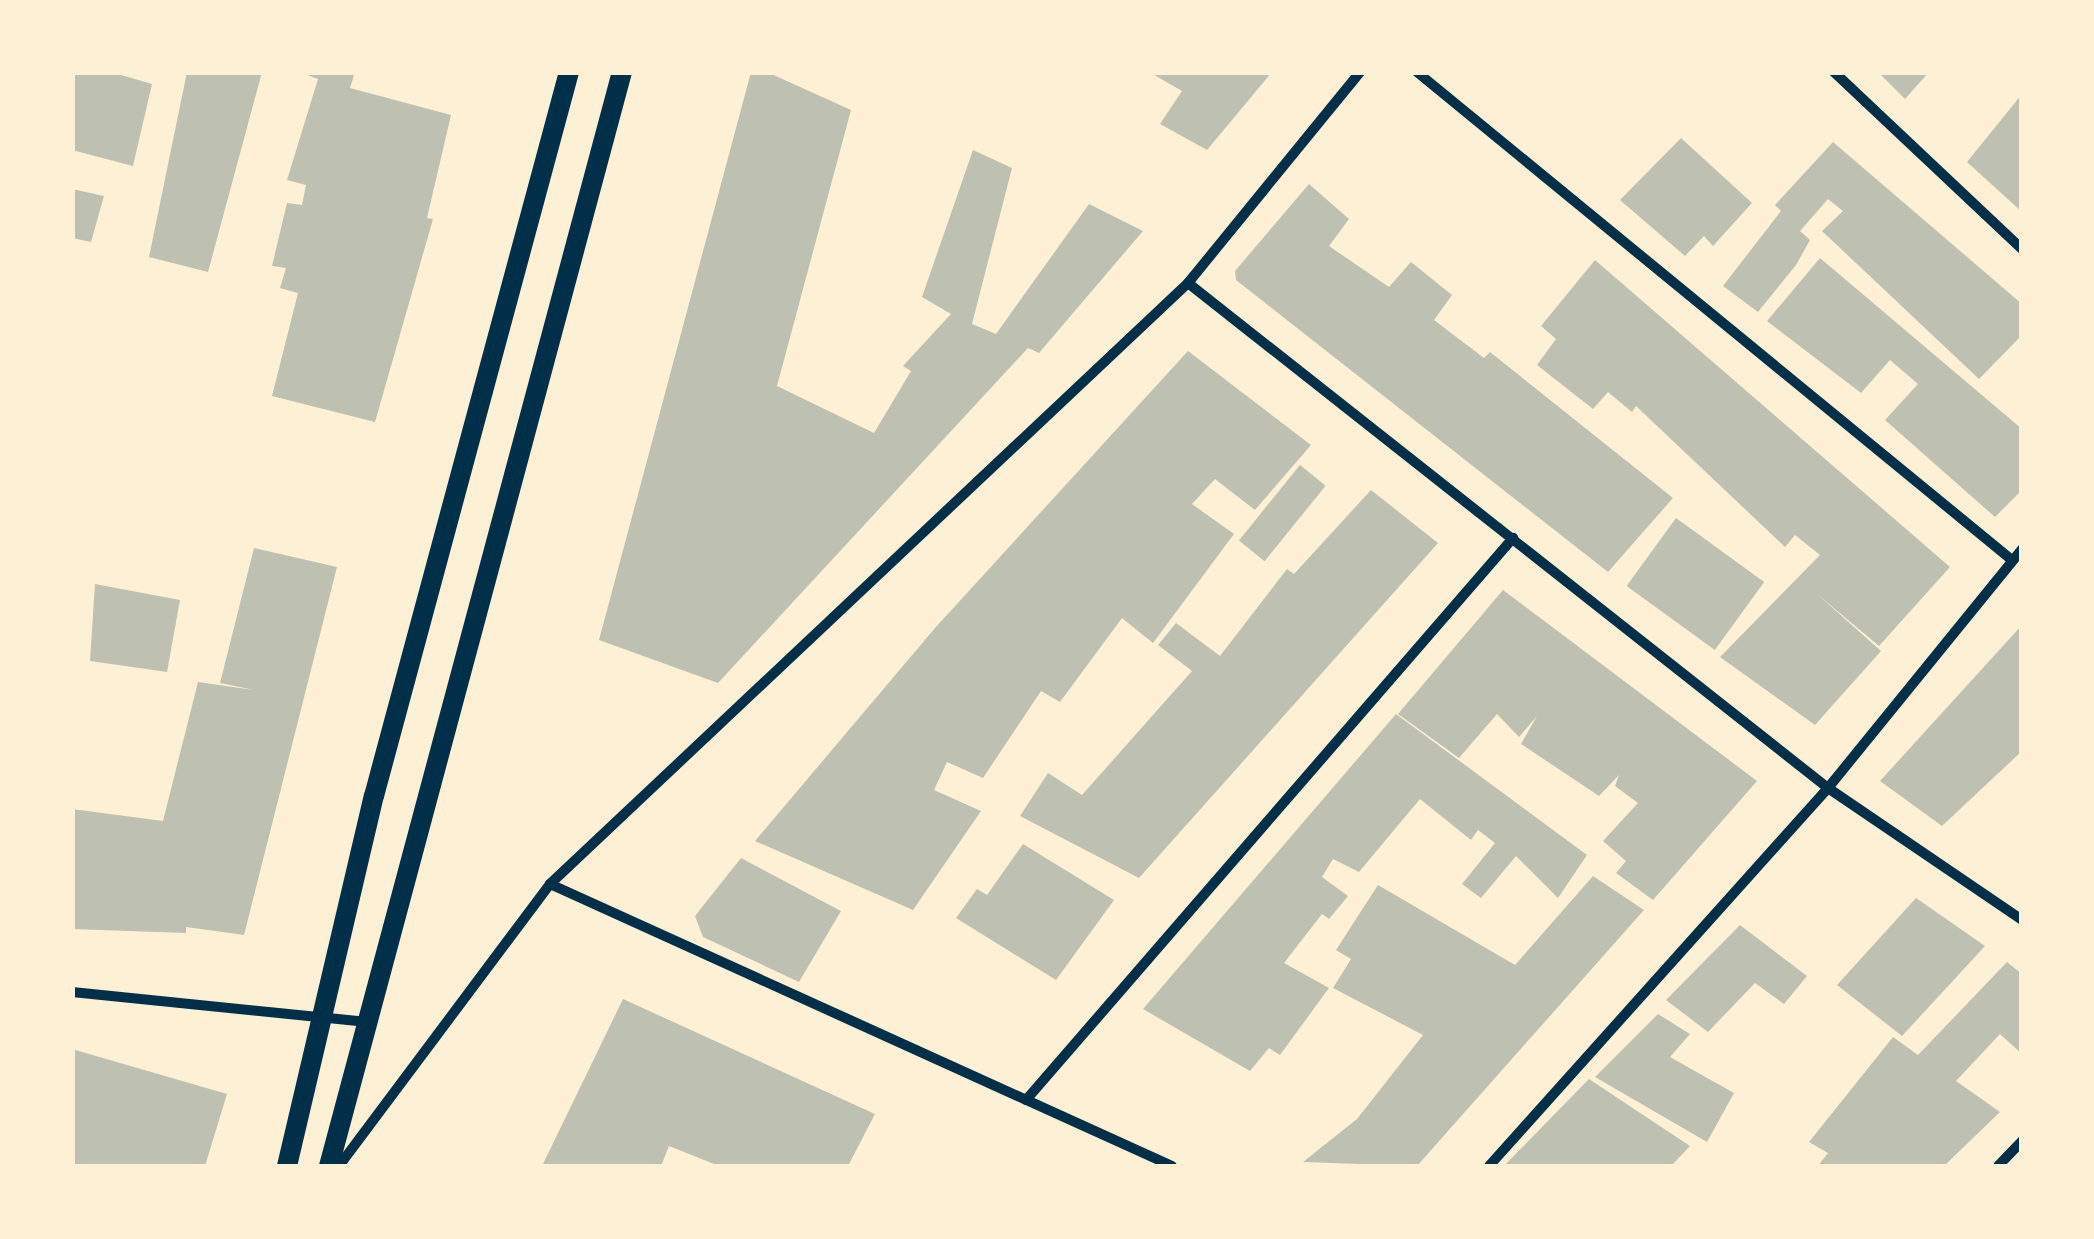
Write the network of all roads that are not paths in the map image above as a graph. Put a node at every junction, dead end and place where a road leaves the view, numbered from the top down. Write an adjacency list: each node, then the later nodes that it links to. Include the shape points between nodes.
1 (570, 72): 15 (main road, via 374,796)
2 (622, 72): 16 (main road)
3 (1360, 72): 7 (street)
4 (1417, 72): 10 (street)
5 (1834, 72): 6 (street)
6 (2022, 249)
7 (1188, 283): 8 (street); 12 (street)
8 (1512, 538): 11 (street); 17 (street)
9 (2022, 549): 10 (street)
10 (2012, 560): 11 (street)
11 (1828, 788): 13 (street); 23 (street)
12 (550, 884): 17 (street); 21 (street)
13 (2022, 920)
14 (72, 992): 15 (street)
15 (327, 1016): 16 (street); 19 (main road)
16 (367, 1022): 20 (main road)
17 (1026, 1100): 22 (street)
18 (2022, 1141): 24 (street)
19 (287, 1166)
20 (329, 1166)
21 (339, 1166)
22 (1172, 1166)
23 (1488, 1166)
24 (1998, 1166)

